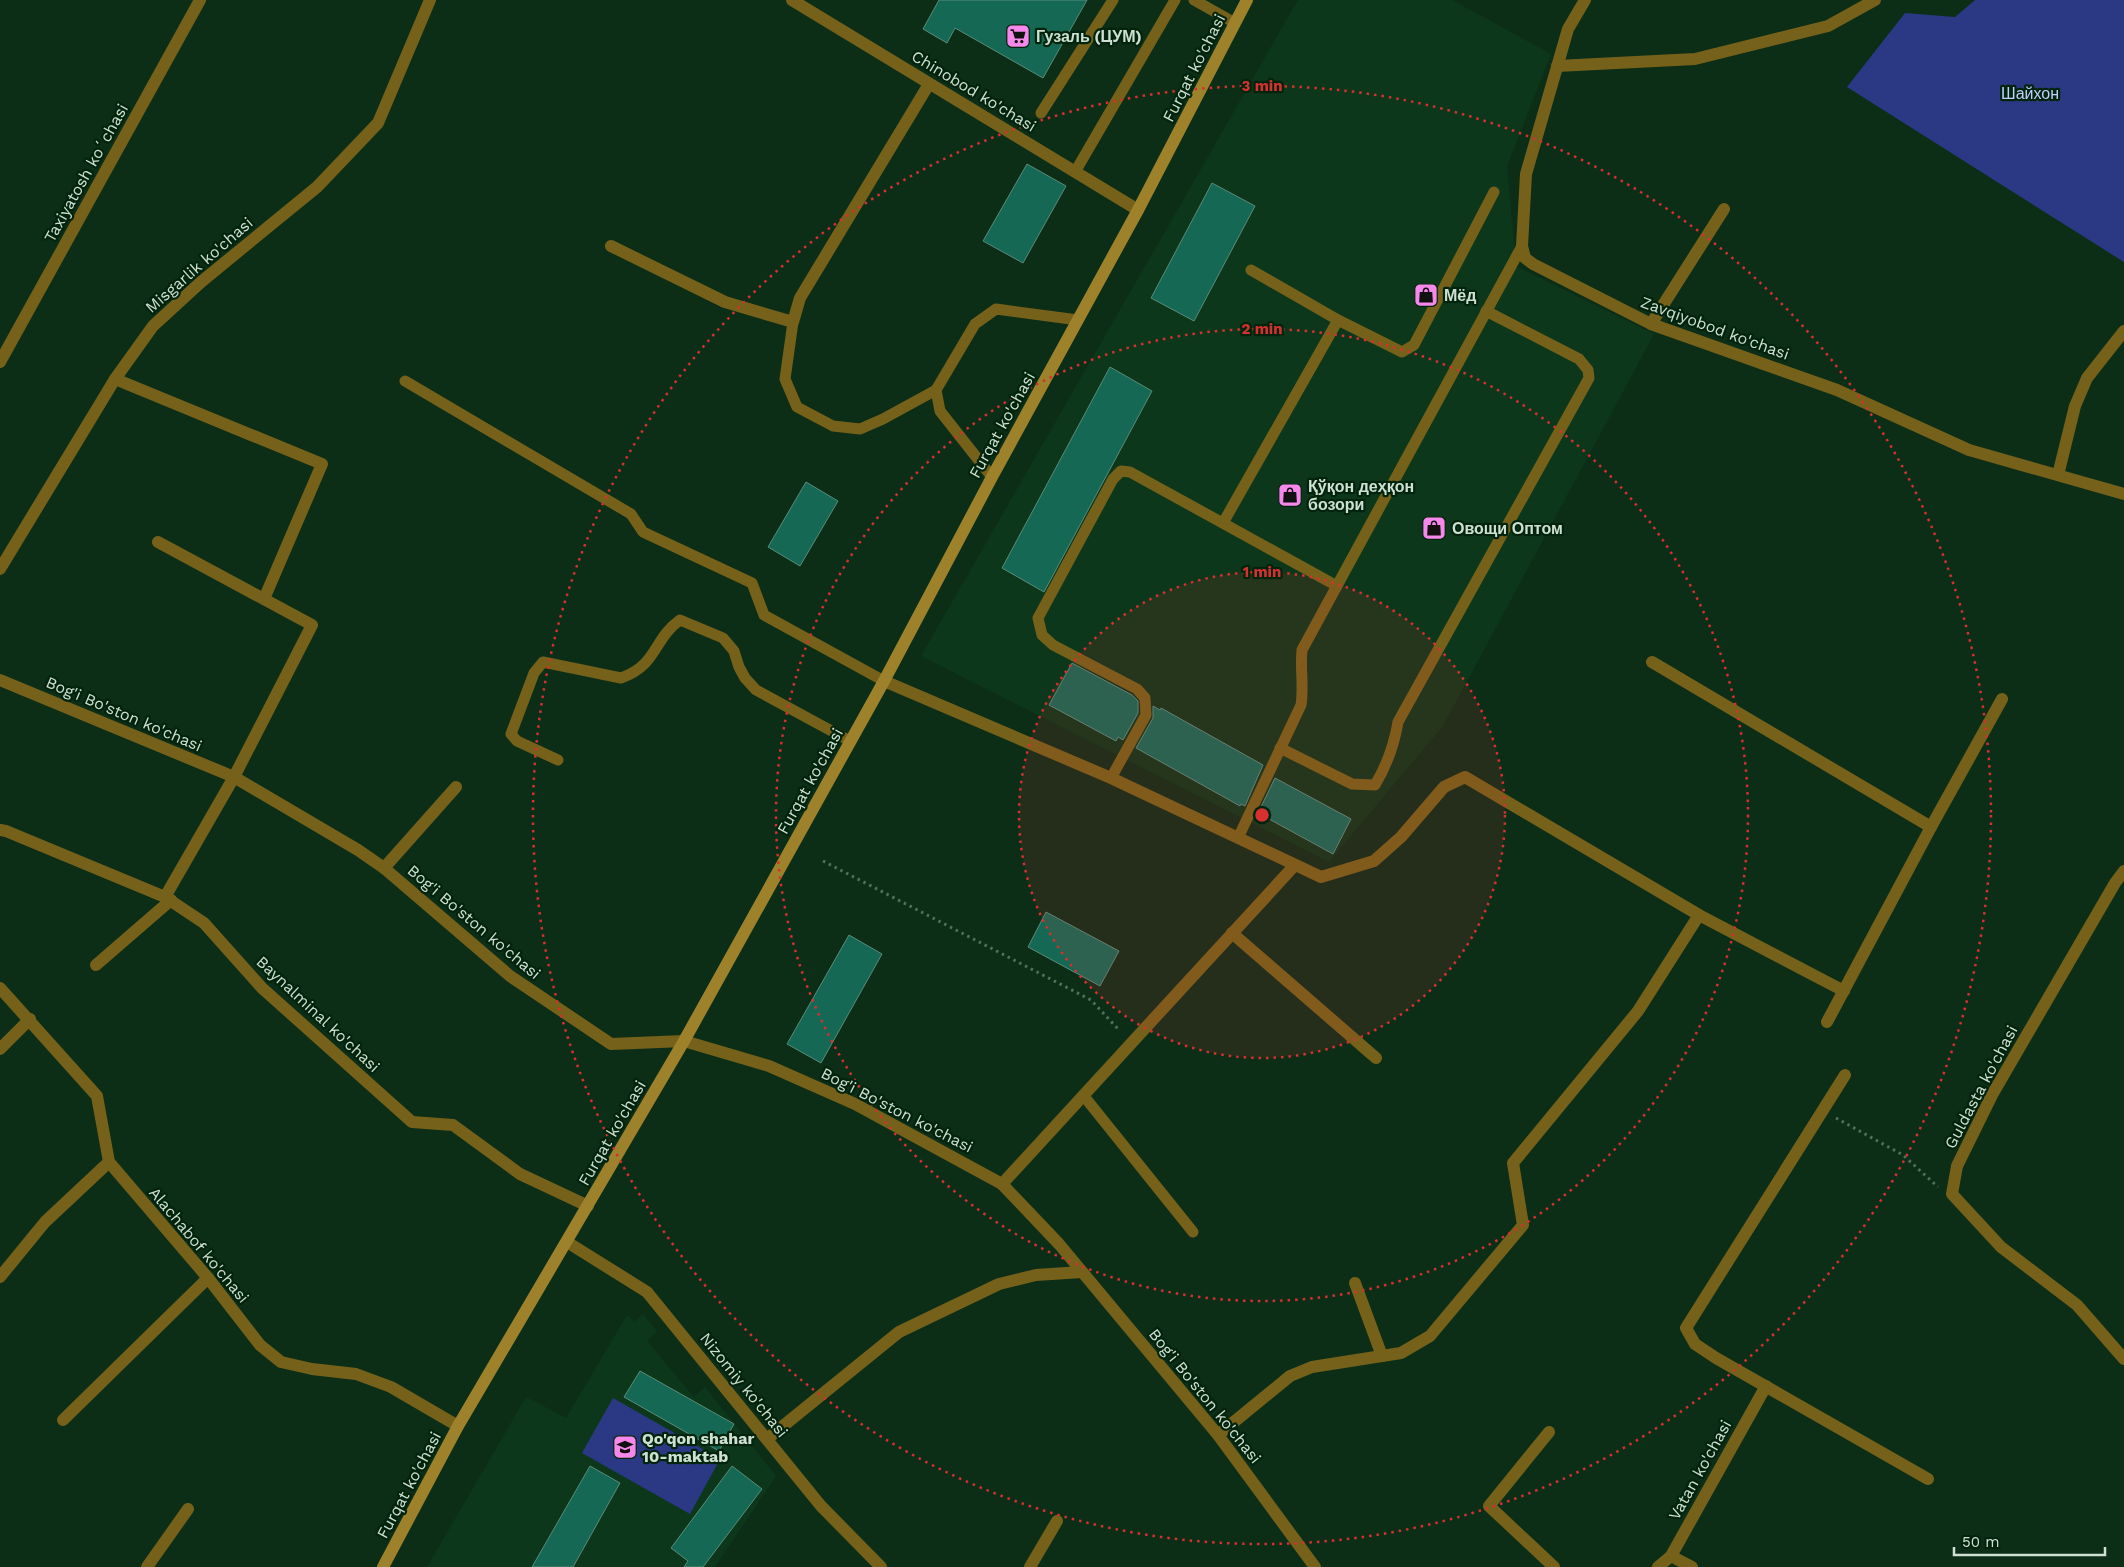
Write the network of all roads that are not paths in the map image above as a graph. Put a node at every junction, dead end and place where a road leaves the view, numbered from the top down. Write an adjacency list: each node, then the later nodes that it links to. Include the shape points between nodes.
1 (200, 0): 27 (street, Taxiyatosh koʻchasi)
2 (430, 0): 28 (street, Misgarlik ko'chasi, via 378,123 317,187 201,282 153,326)
3 (792, 0): 12 (street, Chinobod ko'chasi)
4 (1112, 0): 13 (lane)
5 (1175, 0): 14 (lane)
6 (1194, 0): 10 (lane)
7 (1247, 0): 10 (main road, Furqat ko'chasi)
8 (1585, 0): 11 (street, via 1568,29)
9 (1875, 0): 11 (street, via 1828,26 1695,59)
10 (1235, 23): 17 (main road, Furqat ko'chasi)
11 (1557, 66): 19 (street, via 1526,174)
12 (930, 84): 14 (street, Chinobod ko'chasi); 24 (street, via 800,298)
13 (1041, 113)
14 (1075, 172): 17 (street, Chinobod ko'chasi)
15 (1494, 192): 23 (lane, via 1414,345 1402,352)
16 (1724, 209): 25 (street)
17 (1138, 210): 22 (main road, Furqat ko'chasi)
18 (611, 246): 24 (street, via 725,302)
19 (1522, 246): 21 (lane); 25 (street, Zavqiyobod ko'chasi, via 1525,258 1533,264)
20 (1251, 270): 23 (lane)
21 (1486, 311): 37 (lane); 44 (lane, via 1579,360 1588,370 1589,378 1398,722 1395,743 1375,785 1352,784)
22 (1078, 320): 30 (lane, via 996,309 975,324); 32 (main road, Furqat ko'chasi)
23 (1338, 320): 34 (lane)
24 (793, 322): 30 (lane, via 785,379 798,407 833,426 860,429)
25 (1650, 324): 31 (street, Zavqiyobod ko'chasi, via 1837,390 1969,450)
26 (2124, 331): 31 (street, via 2087,378 2075,406)
27 (0, 362)
28 (115, 379): 36 (street, Misgarlik ko'chasi); 38 (street, via 322,464)
29 (405, 381): 41 (lane, via 631,514 643,532 752,583 764,615)
30 (936, 390): 32 (lane, via 940,411)
31 (2058, 475): 33 (street, Zavqiyobod ko'chasi)
32 (992, 478): 41 (main road, Furqat ko'chasi)
33 (2124, 494)
34 (1224, 523): 37 (lane); 47 (lane, via 1130,472 1121,472 1113,479 1038,618 1042,635 1053,645 1137,689 1145,698 1146,715)
35 (158, 542): 38 (street)
36 (0, 569)
37 (1337, 586): 44 (lane, via 1302,650 1300,667 1304,687 1301,706)
38 (264, 599): 46 (street, via 312,625)
39 (1652, 662): 49 (street)
40 (0, 680): 46 (street, Bog'i Bo'ston ko'chasi)
41 (884, 681): 43 (main road, Furqat ko'chasi); 47 (street)
42 (2002, 699): 49 (street)
43 (850, 741): 45 (lane, via 756,690 723,638 680,620 671,626 645,666 621,678 543,662 534,673 511,734 517,741); 64 (main road, Furqat ko'chasi)
44 (1280, 748): 51 (lane)
45 (558, 760)
46 (234, 777): 53 (street, Bog'i Bo'ston ko'chasi); 56 (street)
47 (1111, 778): 51 (street)
48 (456, 787): 53 (street)
49 (1931, 826): 61 (street)
50 (0, 830): 56 (street, Baynalminal ko'chasi)
51 (1238, 838): 52 (street)
52 (1295, 865): 57 (street, via 1321,877 1374,861 1401,837 1444,787 1466,777); 58 (street)
53 (384, 868): 64 (street, Bog'i Bo'ston ko'chasi, via 510,976 612,1044)
54 (2124, 871): 55 (street, Guldasta ko'chasi)
55 (2119, 886): 79 (street, Guldasta ko'chasi, via 1992,1095 1957,1166 1952,1194 2001,1246 2077,1305)
56 (168, 898): 59 (street); 71 (street, Baynalminal ko'chasi, via 204,923 262,988 412,1122 453,1125 520,1174)
57 (1699, 915): 61 (street); 78 (street, via 1638,1011 1513,1163 1523,1224 1430,1336 1401,1353)
58 (1232, 934): 66 (street); 68 (street)
59 (96, 966)
60 (0, 988): 62 (street)
61 (1844, 991): 63 (street)
62 (30, 1019): 65 (street); 69 (street, via 97,1096)
63 (1827, 1022)
64 (684, 1041): 70 (street, Bog'i Bo'ston ko'chasi, via 769,1066 856,1104); 71 (main road, Furqat ko'chasi)
65 (0, 1048)
66 (1376, 1058)
67 (1845, 1075): 80 (street, via 1686,1328 1695,1344)
68 (1083, 1095): 70 (street); 72 (lane)
69 (109, 1162): 75 (street, via 45,1222); 76 (street, Alachabof ko'chasi)
70 (1002, 1184): 74 (street, Bog'i Bo'ston ko'chasi)
71 (588, 1206): 73 (main road, Furqat ko'chasi)
72 (1193, 1232)
73 (567, 1242): 82 (main road, Furqat ko'chasi); 85 (street, Nizomiy ko'chasi, via 646,1292)
74 (1082, 1272): 84 (street, Bog'i Bo'ston ko'chasi); 85 (street, via 1036,1275 999,1284 899,1332)
75 (0, 1277)
76 (208, 1278): 81 (street); 82 (street, Alachabof ko'chasi, via 260,1345 281,1362 356,1374 383,1384)
77 (1355, 1283): 78 (street)
78 (1382, 1356): 84 (street, via 1312,1367 1290,1376)
79 (2124, 1359)
80 (1766, 1386): 86 (street); 89 (street, Vatan ko'chasi)
81 (63, 1420)
82 (458, 1426): 91 (main road, Furqat ko'chasi)
83 (1549, 1432): 95 (street, via 1489,1506)
84 (1218, 1435): 94 (street, Bog'i Bo'ston ko'chasi)
85 (767, 1439): 92 (street, Nizomiy ko'chasi, via 821,1506)
86 (1928, 1479)
87 (188, 1509): 90 (street)
88 (1057, 1521): 93 (street)
89 (1671, 1556): 96 (street, Vatan ko'chasi); 97 (street)
90 (147, 1567)
91 (383, 1567)
92 (881, 1567)
93 (1030, 1567)
94 (1315, 1567)
95 (1554, 1567)
96 (1658, 1567)
97 (1692, 1567)

